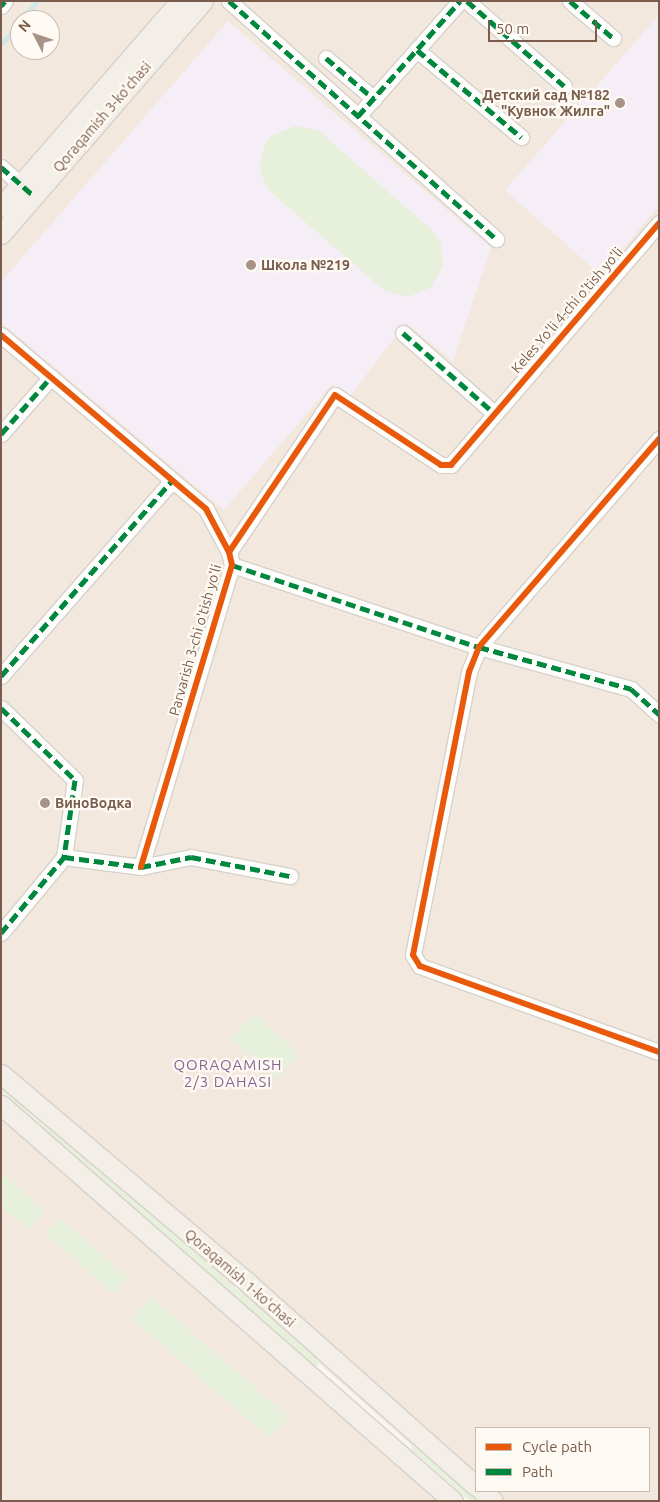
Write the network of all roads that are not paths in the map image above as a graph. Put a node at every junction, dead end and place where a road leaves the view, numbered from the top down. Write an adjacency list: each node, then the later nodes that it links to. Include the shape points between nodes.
1 (5, 1): 8 (street)
2 (180, 1): 17 (main road, Qoraqamish 3-ko'chasi)
3 (203, 1): 17 (main road, Qoraqamish 3-ko'chasi)
4 (229, 1): 14 (street)
5 (460, 1): 10 (street)
6 (467, 1): 12 (street)
7 (570, 1): 9 (street)
8 (1, 6)
9 (613, 38)
10 (417, 50): 13 (street); 15 (street)
11 (326, 58): 13 (street)
12 (564, 86)
13 (374, 99): 14 (street)
14 (358, 116): 21 (street)
15 (521, 137)
16 (1, 167): 17 (street)
17 (27, 190): 18 (main road, Qoraqamish 3-ko'chasi); 20 (main road, Qoraqamish 3-ko'chasi)
18 (1, 207)
19 (659, 223): 25 (street, Keles Yo'li 4-chi o'tish yo'li)
20 (1, 234)
21 (496, 239)
22 (403, 334): 25 (street)
23 (1, 335): 24 (street, Parvarish 3-chi o'tish yo'li)
24 (51, 377): 26 (street); 28 (street, Parvarish 3-chi o'tish yo'li)
25 (494, 413): 29 (street, Keles Yo'li 4-chi o'tish yo'li, via 451,465 444,467 334,396)
26 (1, 434)
27 (657, 445): 30 (street)
28 (172, 481): 29 (street, Parvarish 3-chi o'tish yo'li, via 206,509); 31 (street)
29 (231, 558): 30 (street, Parvarish 3-chi o'tish yo'li); 35 (street, Parvarish 3-chi o'tish yo'li)
30 (479, 647): 33 (street, Parvarish 3-chi o'tish yo'li, via 631,690); 38 (street, via 468,672 413,955 420,966)
31 (1, 676)
32 (1, 708): 34 (street, via 75,780)
33 (659, 714)
34 (64, 857): 35 (street); 37 (street)
35 (141, 867): 36 (street, via 190,857)
36 (290, 876)
37 (1, 933)
38 (659, 1052)
39 (1, 1074): 41 (main road, Qoraqamish 1-koʻchasi)
40 (1, 1105): 42 (main road, Qoraqamish 1-koʻchasi)
41 (343, 1366): 42 (main road); 43 (main road, Qoraqamish 1-koʻchasi)
42 (324, 1388): 45 (main road, Qoraqamish 1-koʻchasi)
43 (475, 1485)
44 (483, 1492): 46 (main road)
45 (453, 1501)
46 (493, 1501)

